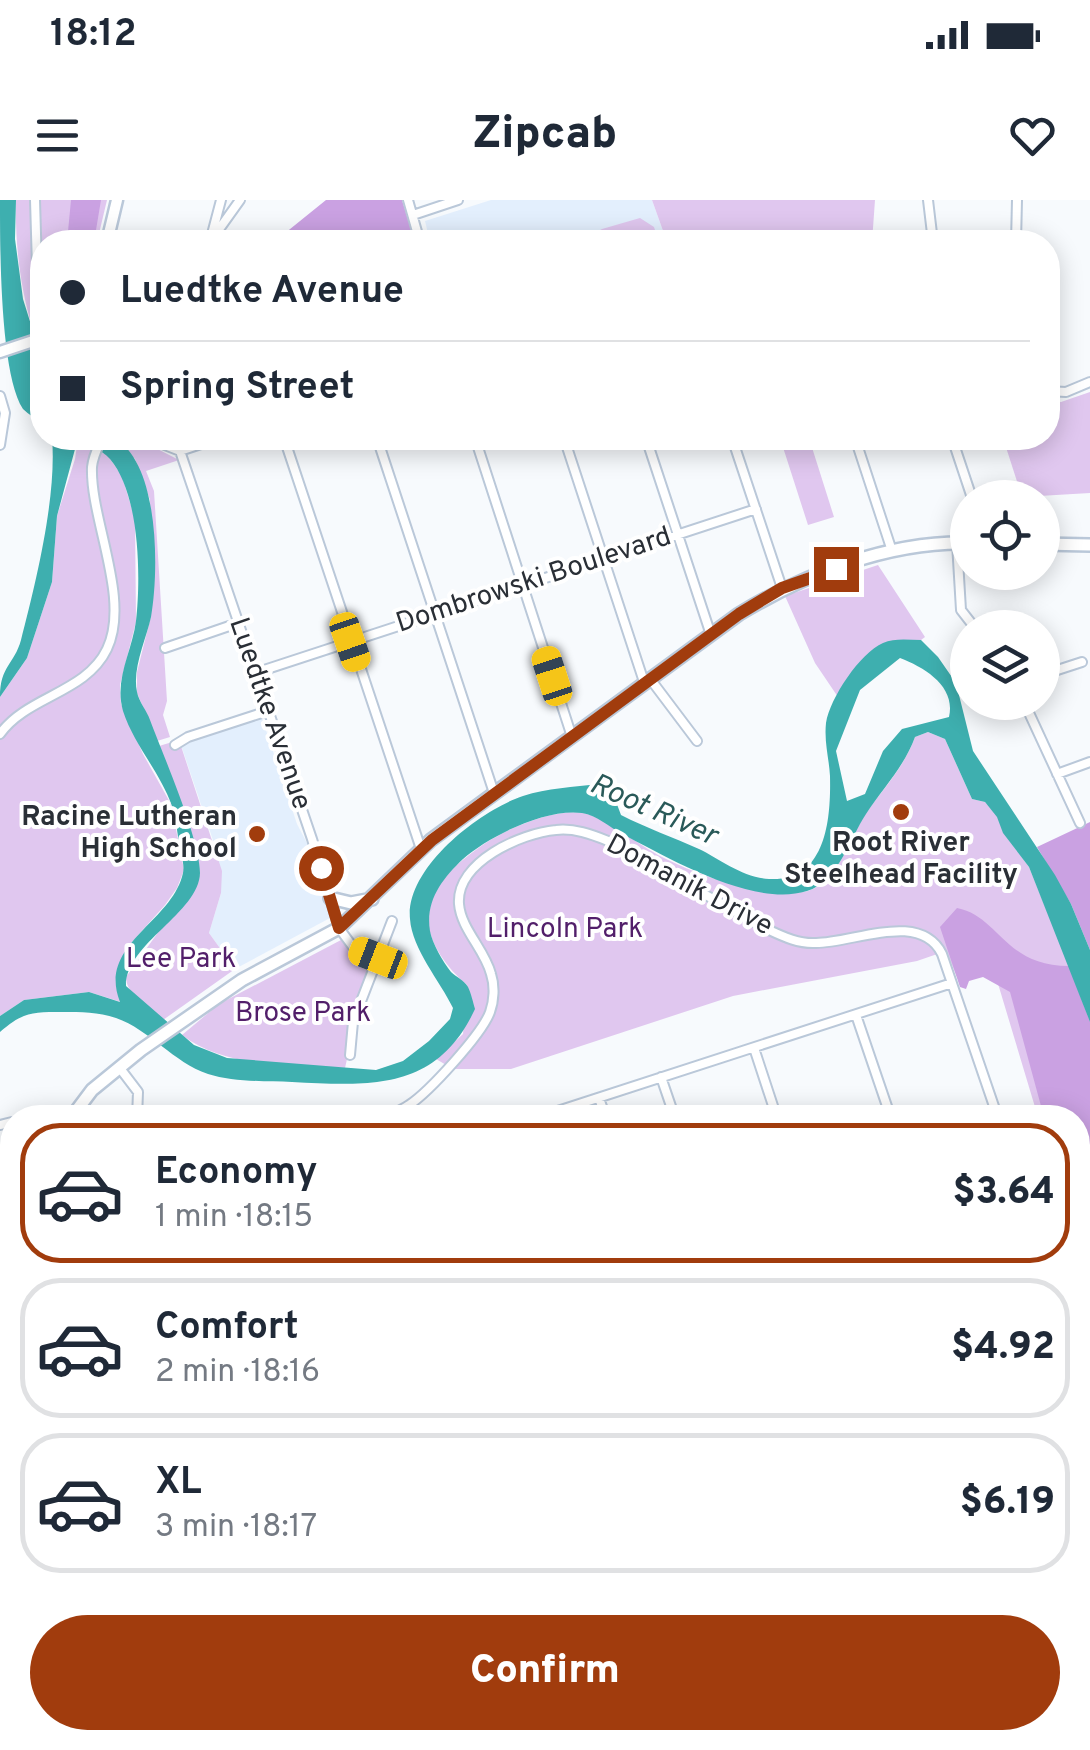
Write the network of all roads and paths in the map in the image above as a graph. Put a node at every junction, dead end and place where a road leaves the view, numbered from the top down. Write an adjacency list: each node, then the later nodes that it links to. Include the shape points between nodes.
1 (35, 200): 10 (street)
2 (116, 200): 11 (street)
3 (221, 200): 12 (street)
4 (240, 200): 13 (street)
5 (408, 200): 9 (street)
6 (458, 200): 9 (street)
7 (928, 200): 15 (street)
8 (1017, 200): 16 (street)
9 (413, 215): 14 (street)
10 (36, 230)
11 (110, 230)
12 (213, 230)
13 (219, 230)
14 (417, 230)
15 (931, 230)
16 (1016, 230)
17 (30, 342): 18 (street)
18 (0, 352)
19 (1090, 382): 20 (street)
20 (1060, 392)
21 (0, 396): 22 (street)
22 (0, 445)
23 (97, 450): 55 (street, via 93,476 108,558 111,638 82,678 24,710)
24 (183, 450): 33 (street)
25 (288, 450): 47 (street)
26 (381, 450): 44 (street)
27 (479, 450): 42 (street)
28 (568, 450): 41 (street)
29 (650, 450): 36 (street)
30 (736, 450): 35 (street)
31 (858, 450): 40 (street)
32 (956, 450): 34 (street)
33 (180, 451): 45 (street, Luedtke Avenue)
34 (966, 480)
35 (756, 509): 36 (street, Dombrowski Boulevard); 43 (street)
36 (678, 534): 41 (street, Dombrowski Boulevard); 46 (street)
37 (1060, 544): 39 (main road)
38 (950, 545): 40 (main road)
39 (1090, 545)
40 (892, 552): 43 (main road)
41 (604, 556): 42 (street, Dombrowski Boulevard); 52 (street)
42 (522, 584): 44 (street, Dombrowski Boulevard); 56 (street)
43 (782, 588): 46 (main road)
44 (436, 614): 47 (street, Dombrowski Boulevard); 61 (street)
45 (238, 624): 48 (street); 51 (street, Luedtke Avenue)
46 (711, 635): 52 (main road)
47 (350, 642): 51 (street, Dombrowski Boulevard); 63 (street)
48 (165, 648)
49 (1082, 662): 50 (street)
50 (1060, 669)
51 (254, 673): 53 (street, Luedtke Avenue)
52 (648, 682): 56 (main road); 57 (street)
53 (268, 711): 58 (street); 64 (street, Luedtke Avenue)
54 (1032, 720): 60 (street)
55 (0, 734)
56 (572, 736): 61 (main road)
57 (697, 740)
58 (175, 745)
59 (1090, 762): 60 (street)
60 (1056, 774): 62 (street)
61 (494, 792): 63 (main road)
62 (1080, 823)
63 (421, 849): 65 (main road)
64 (330, 898): 65 (main road); 67 (street, Luedtke Avenue)
65 (372, 899): 67 (main road)
66 (392, 922): 68 (street)
67 (339, 928): 68 (street, via 352,947); 73 (main road, via 242,980)
68 (378, 958): 72 (street, via 353,1022)
69 (952, 984): 70 (street); 78 (street, Domanik Drive, via 938,947 924,933 803,943 592,834 542,832 477,865 461,890 463,917 493,978 492,1005 484,1024); 84 (street)
70 (856, 1014): 71 (street); 83 (street)
71 (754, 1048): 74 (street); 82 (street)
72 (350, 1055)
73 (118, 1067): 76 (main road); 77 (street, via 138,1092)
74 (661, 1078): 75 (street); 81 (street)
75 (599, 1098): 79 (street); 80 (street)
76 (81, 1105)
77 (138, 1105)
78 (409, 1105)
79 (578, 1105)
80 (601, 1105)
81 (670, 1105)
82 (773, 1105)
83 (886, 1105)
84 (994, 1105)

